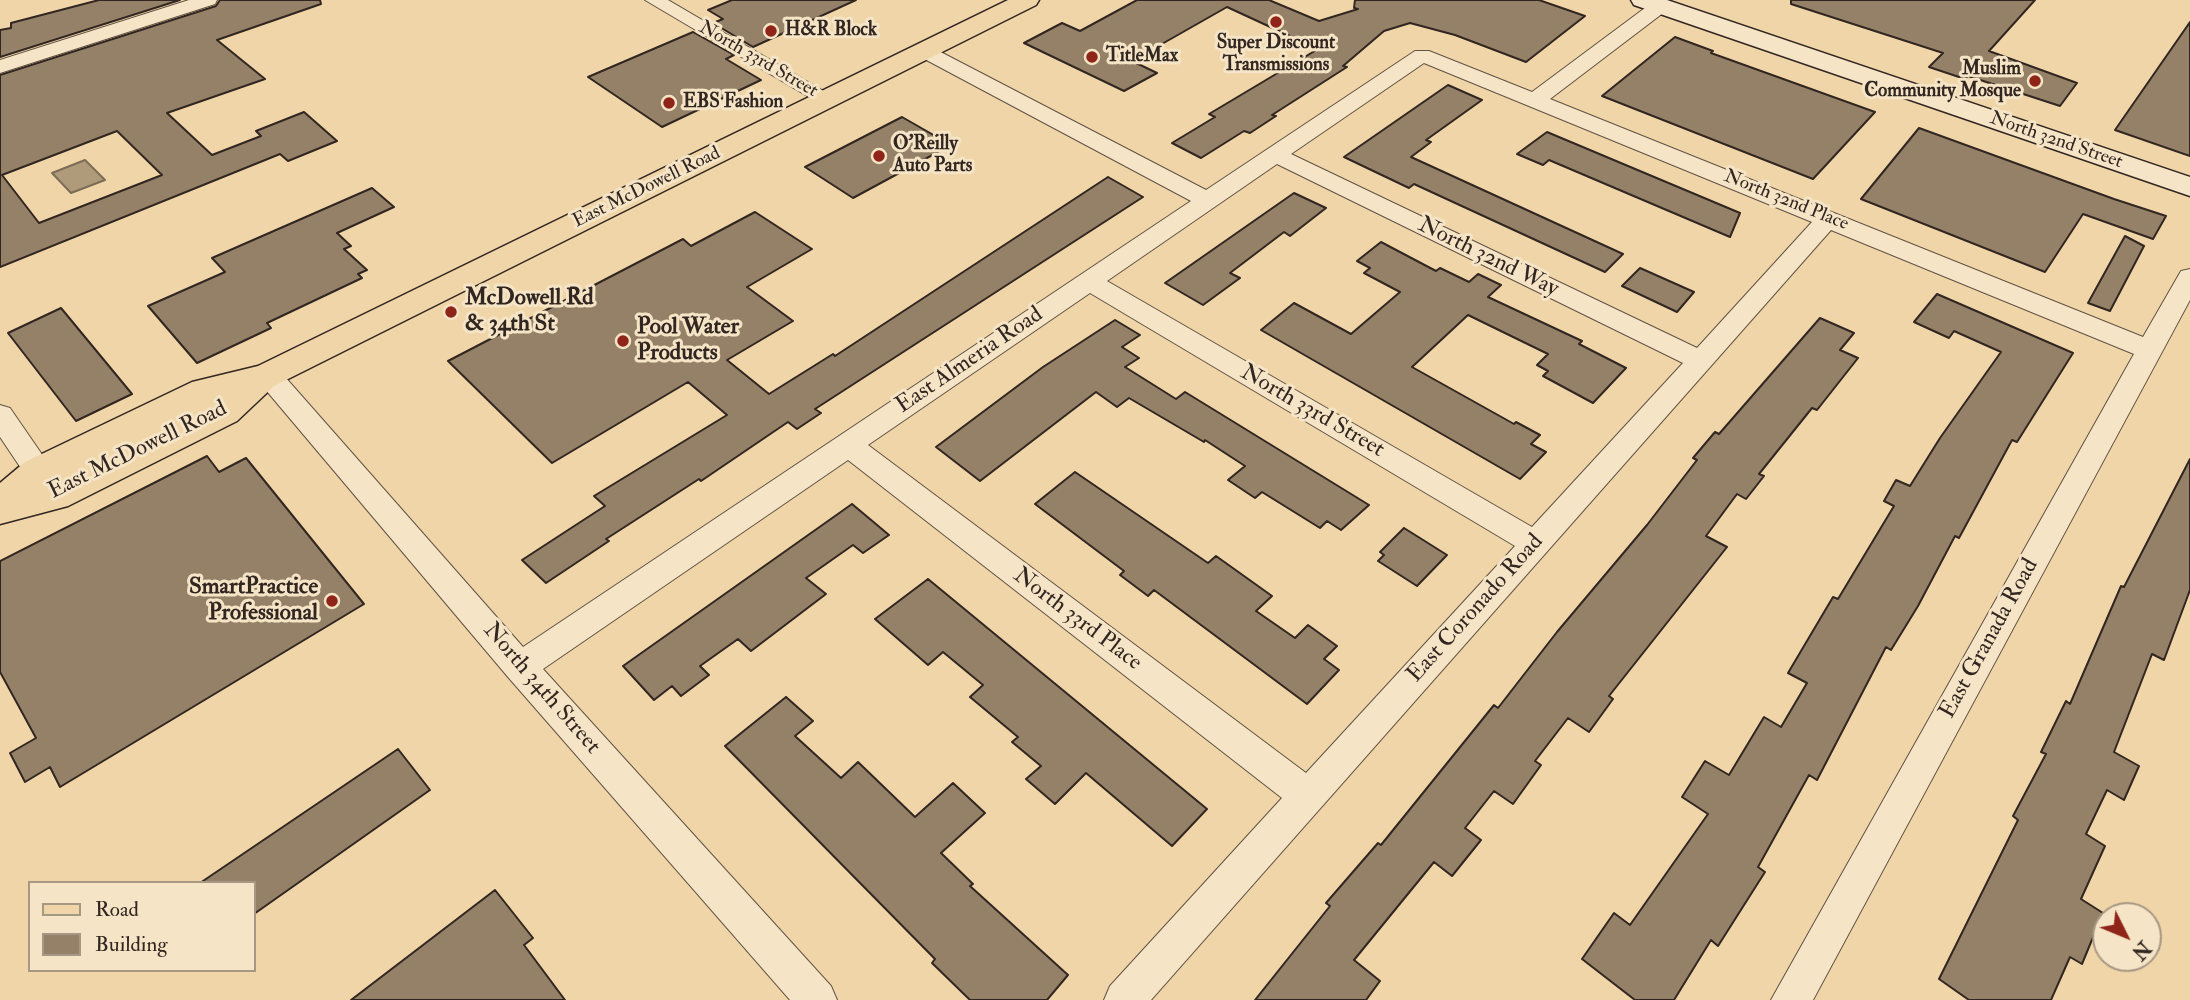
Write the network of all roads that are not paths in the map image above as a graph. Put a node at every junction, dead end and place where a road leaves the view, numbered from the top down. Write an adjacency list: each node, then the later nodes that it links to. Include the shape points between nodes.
1 (208, 0): 7 (street)
2 (654, 0): 8 (street, North 33rd Street)
3 (1027, 0): 5 (main road, East McDowell Road)
4 (1651, 3): 9 (street); 11 (main road, North 32nd Street)
5 (924, 51): 8 (main road, East McDowell Road); 12 (street)
6 (1422, 55): 9 (street, North 32nd Place); 10 (street, East Almeria Road)
7 (0, 66)
8 (826, 99): 18 (main road, East McDowell Road)
9 (1535, 100): 13 (street, North 32nd Place)
10 (1275, 155): 12 (street, East Almeria Road); 17 (street, North 32nd Way)
11 (2190, 187)
12 (1207, 200): 15 (street, East Almeria Road)
13 (1829, 218): 16 (street, North 32nd Place); 17 (street, East Coronado Road)
14 (2190, 277): 16 (street, East Granada Road)
15 (1089, 281): 20 (street, East Almeria Road); 23 (street, North 33rd Street)
16 (2150, 349): 28 (street, East Granada Road)
17 (1700, 360): 23 (street, East Coronado Road)
18 (268, 376): 21 (main road, East McDowell Road, via 224,412); 24 (street, North 34th Street)
19 (0, 415): 21 (street)
20 (847, 444): 24 (street, East Almeria Road); 25 (street, North 33rd Place)
21 (46, 484): 22 (main road, East McDowell Road)
22 (0, 507)
23 (1535, 543): 25 (street, East Coronado Road)
24 (520, 667): 26 (street, North 34th Street)
25 (1308, 796): 27 (street, East Coronado Road)
26 (817, 1000)
27 (1124, 1000)
28 (1791, 1000)

